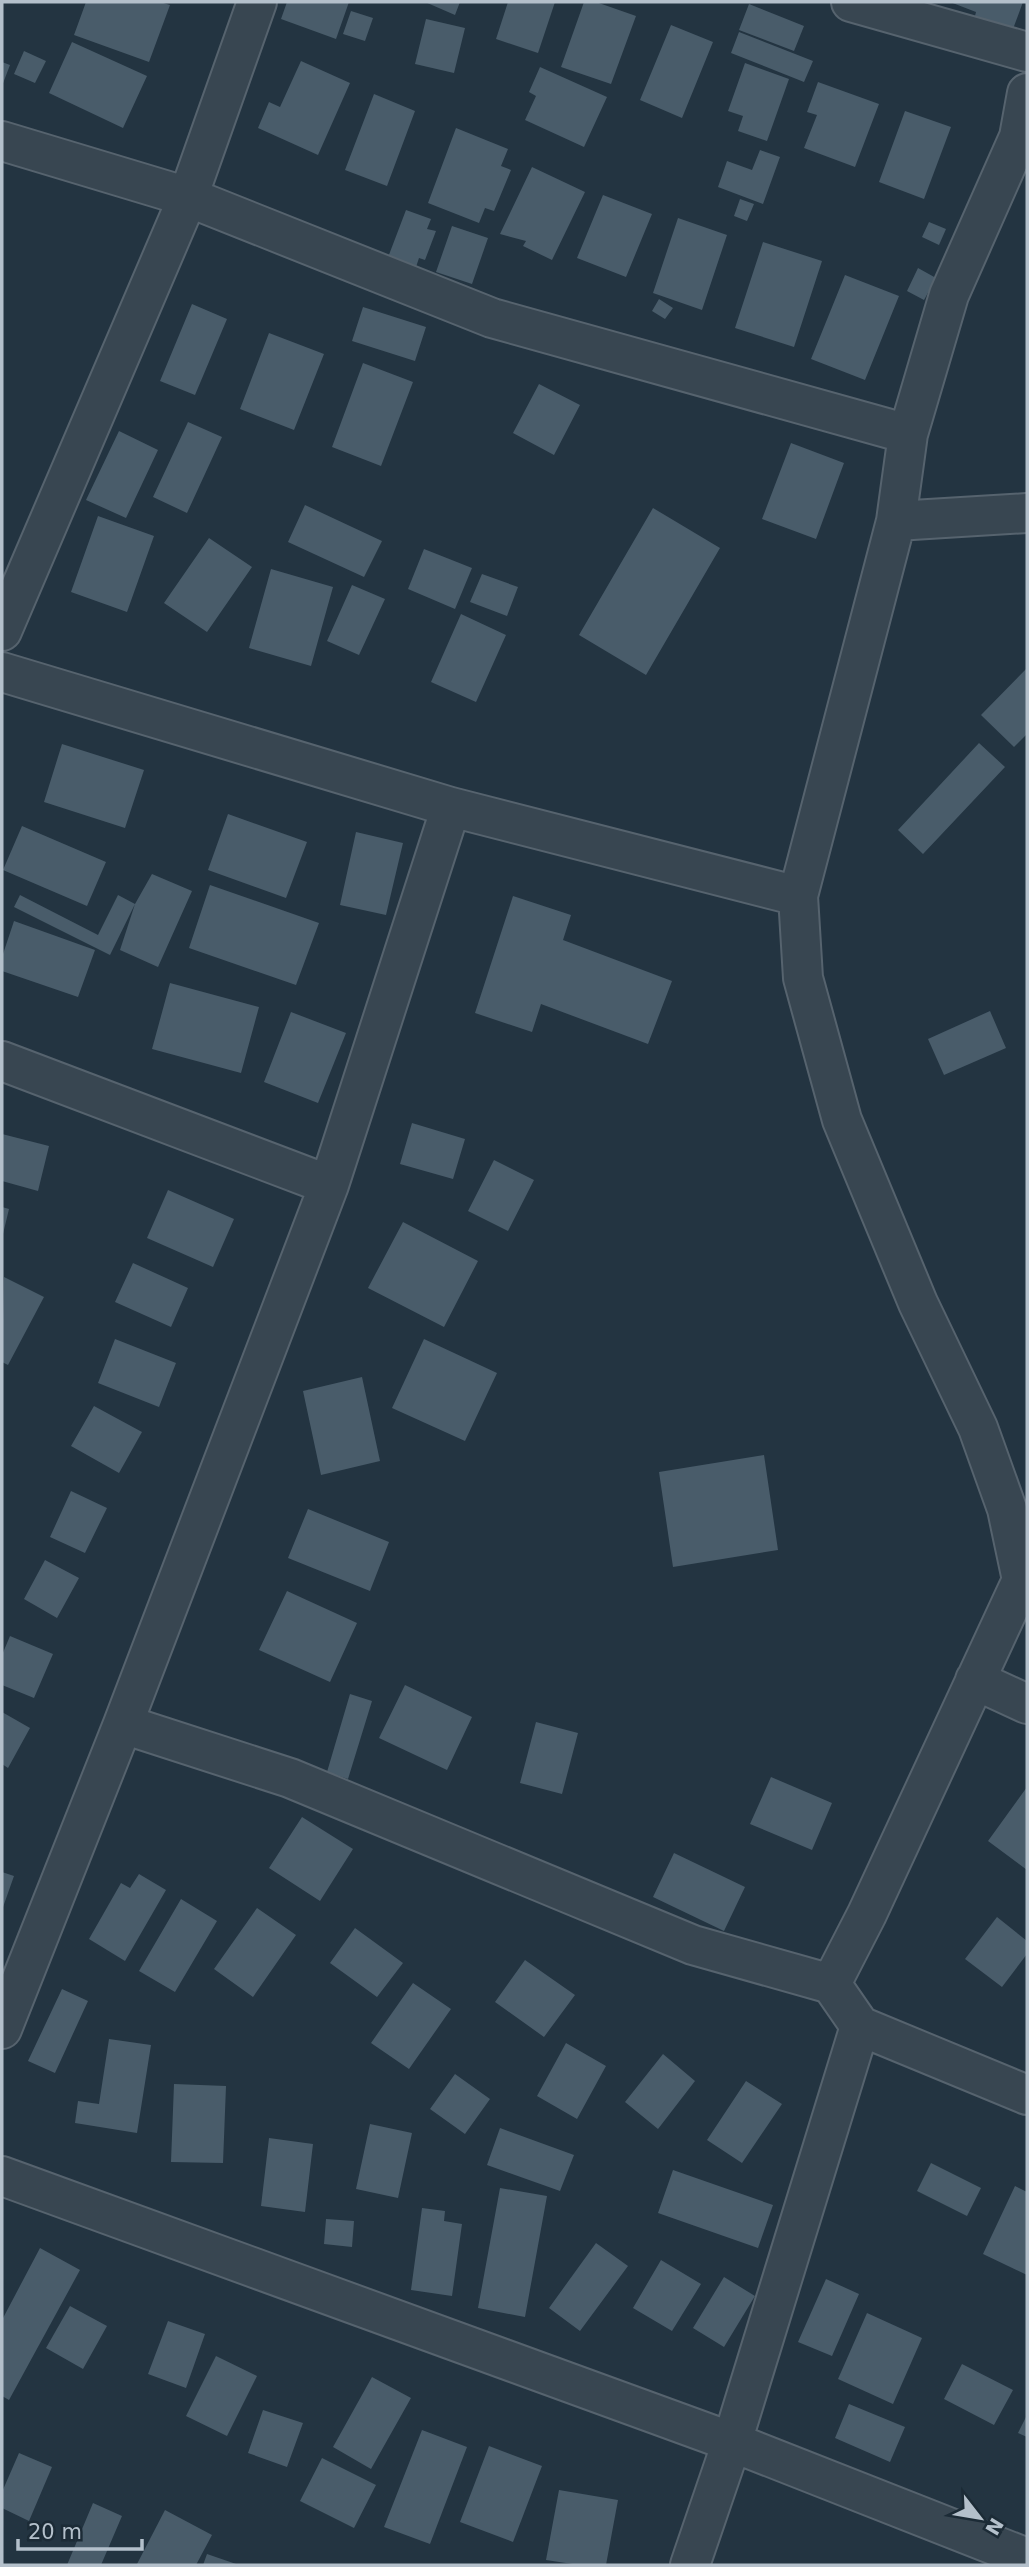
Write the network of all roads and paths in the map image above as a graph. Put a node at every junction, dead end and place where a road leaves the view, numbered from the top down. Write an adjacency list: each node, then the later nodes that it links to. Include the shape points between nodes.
1 (257, 2): 6 (street)
2 (850, 2): 3 (street)
3 (1027, 52)
4 (1027, 93): 7 (street, via 1019,137 949,295)
5 (2, 141): 6 (street)
6 (188, 197): 7 (street, via 492,318); 10 (street)
7 (908, 434): 9 (street)
8 (1027, 513): 9 (street)
9 (896, 521): 13 (street)
10 (2, 631)
11 (2, 673): 12 (street)
12 (451, 807): 13 (street); 15 (street)
13 (797, 896): 16 (street, via 803,978 842,1120 918,1303 978,1428 1007,1509)
14 (2, 1061): 15 (street)
15 (329, 1185): 19 (street)
16 (1025, 1579): 17 (street)
17 (975, 1680): 18 (street); 20 (street)
18 (1027, 1704)
19 (123, 1724): 20 (street, via 290,1778 692,1945); 22 (street)
20 (831, 1984): 21 (street)
21 (860, 2026): 23 (street); 25 (street)
22 (2, 2029)
23 (1027, 2095)
24 (2, 2176): 25 (street)
25 (732, 2442): 26 (street); 27 (street)
26 (1027, 2558)
27 (690, 2565)

